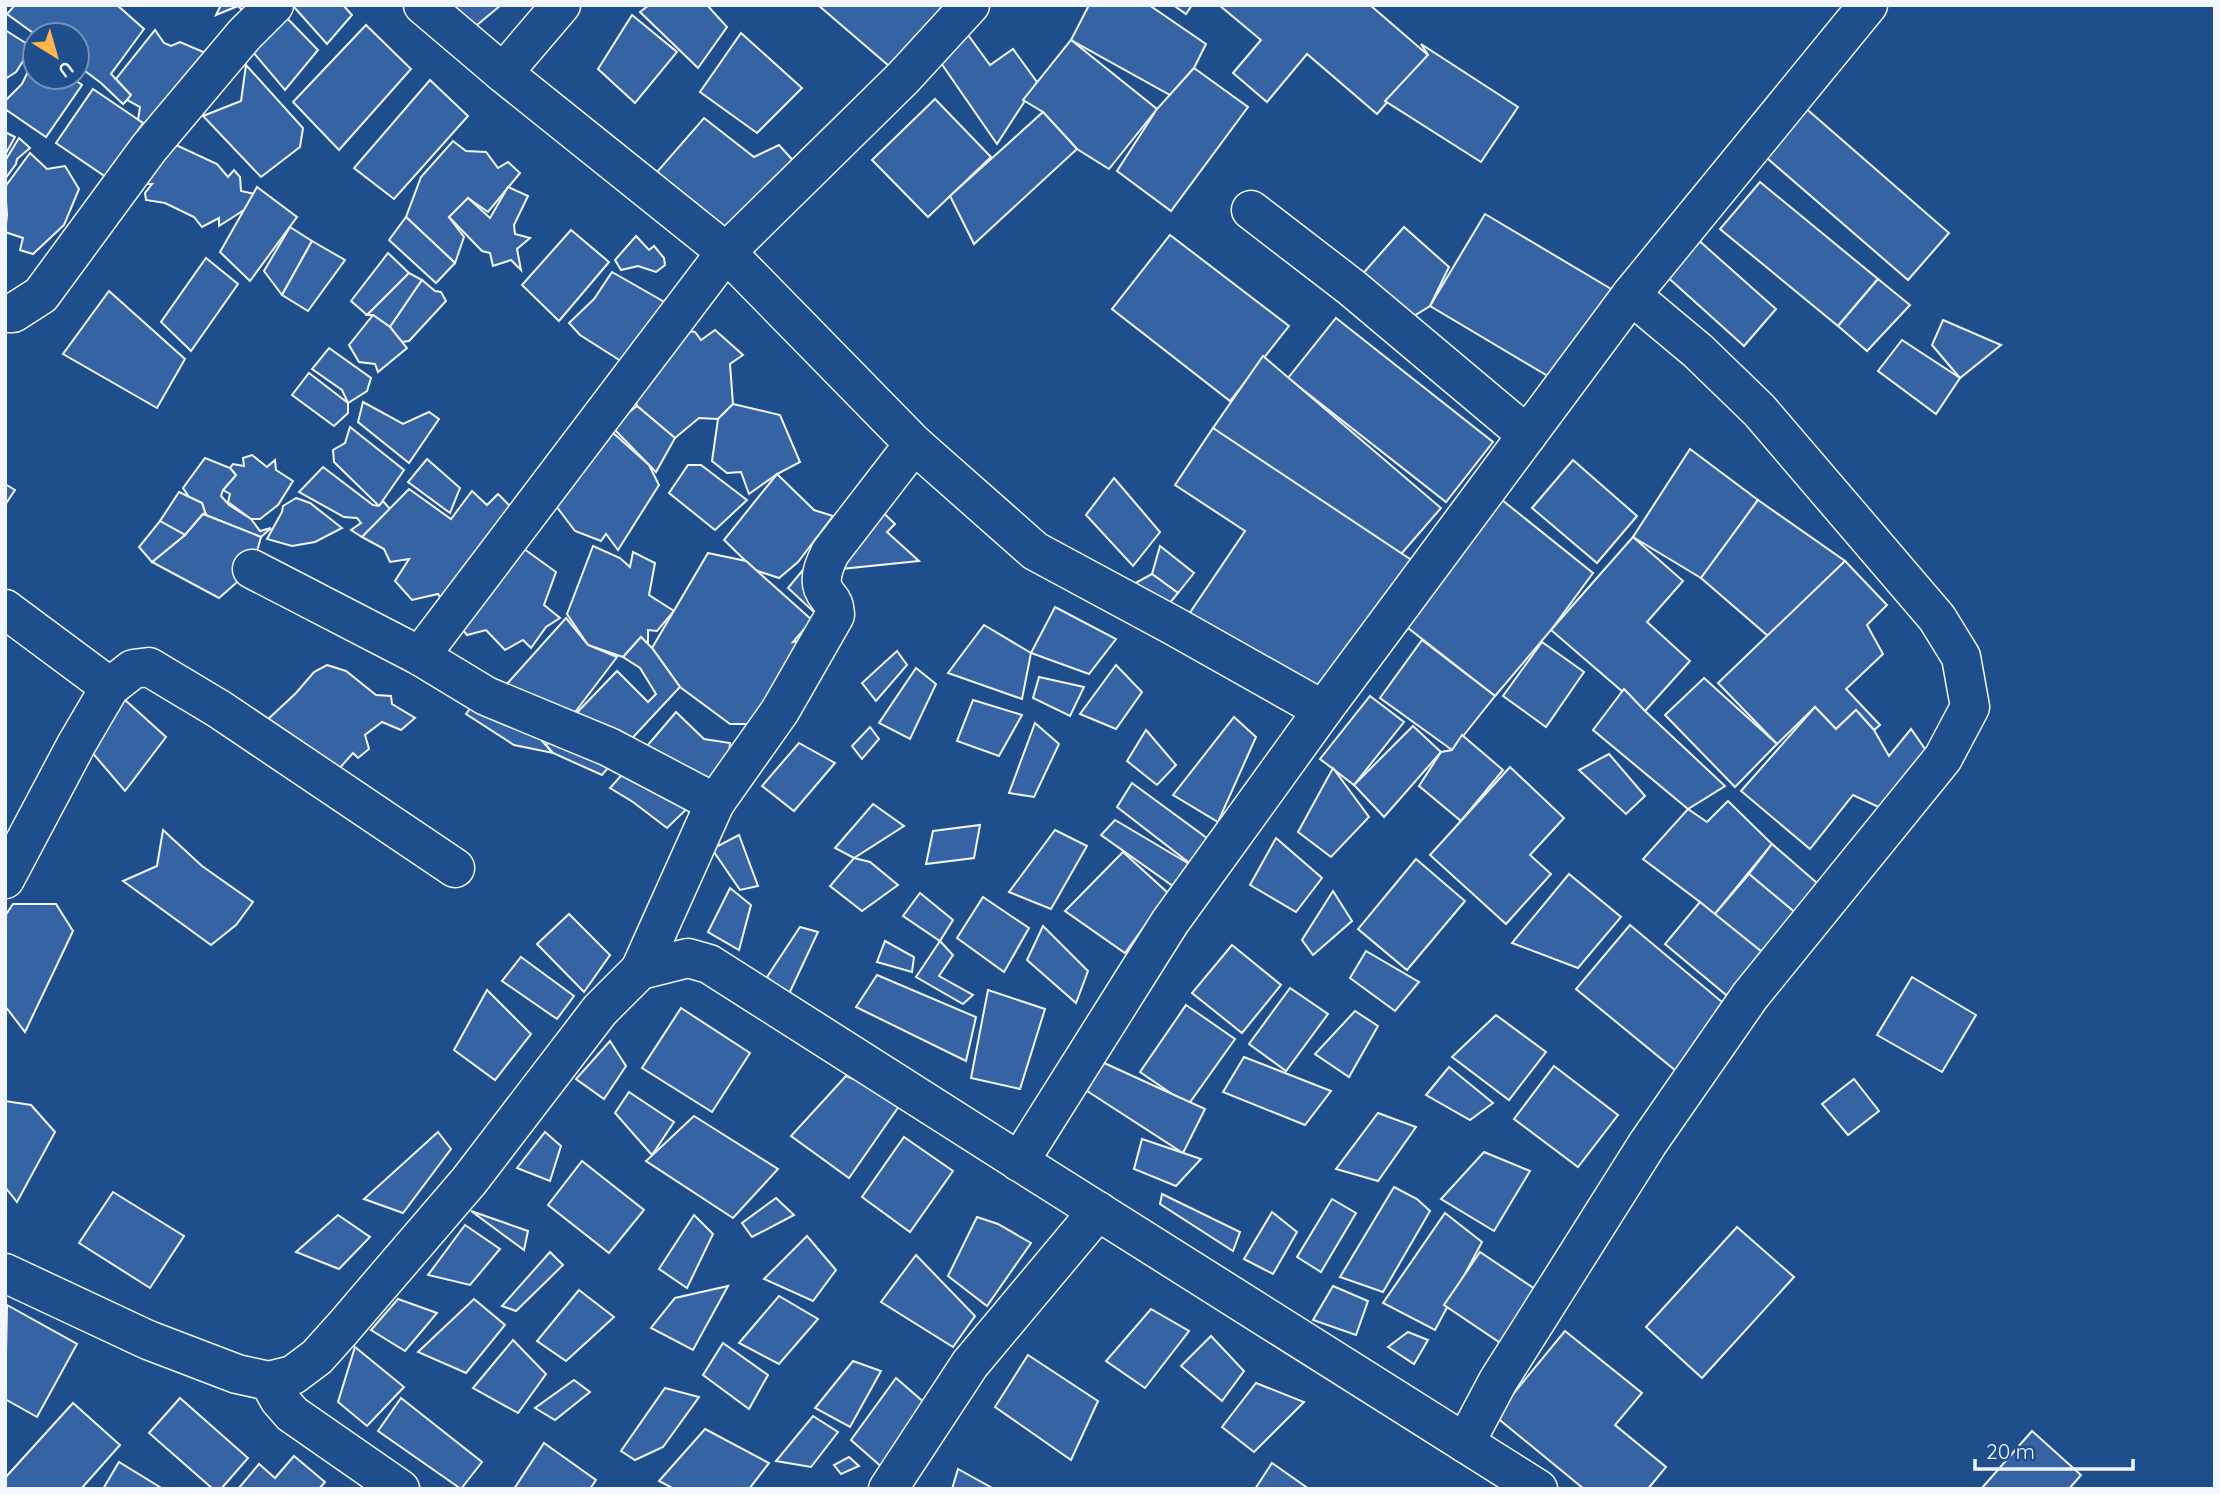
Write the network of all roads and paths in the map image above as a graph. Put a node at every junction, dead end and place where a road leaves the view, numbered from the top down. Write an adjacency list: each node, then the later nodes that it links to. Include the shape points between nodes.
1 (274, 5): 10 (street, via 149,148 41,295 13,313)
2 (423, 5): 6 (street)
3 (561, 5): 6 (street)
4 (970, 5): 8 (street, via 903,78)
5 (1868, 5): 9 (street)
6 (503, 73): 8 (street)
7 (1251, 210): 11 (street, via 1351,287)
8 (726, 251): 12 (street); 15 (street)
9 (1632, 295): 11 (street); 26 (street, via 1759,410 1937,618 1961,657 1970,707 1943,758 1750,996 1648,1143 1498,1381)
10 (5, 313)
11 (1527, 435): 17 (street)
12 (914, 444): 17 (street, via 1035,551); 18 (street, via 830,553 822,581 834,602 835,615 780,711)
13 (252, 569): 15 (street)
14 (5, 609): 16 (street)
15 (420, 656): 18 (street, via 486,696 609,747)
16 (110, 687): 19 (street, via 133,669 149,667); 20 (street)
17 (1323, 710): 22 (street, via 1170,922)
18 (715, 803): 21 (street)
19 (455, 868)
20 (5, 879)
21 (640, 970): 22 (street, via 688,958 709,964); 25 (street, via 600,1010 469,1181 317,1357 293,1375)
22 (1020, 1162): 23 (street)
23 (1098, 1212): 26 (street); 28 (street, via 970,1364)
24 (5, 1273): 25 (street, via 148,1340 237,1374)
25 (269, 1381): 27 (street, via 292,1414)
26 (1465, 1443): 29 (street)
27 (400, 1489)
28 (888, 1489)
29 (1538, 1489)

